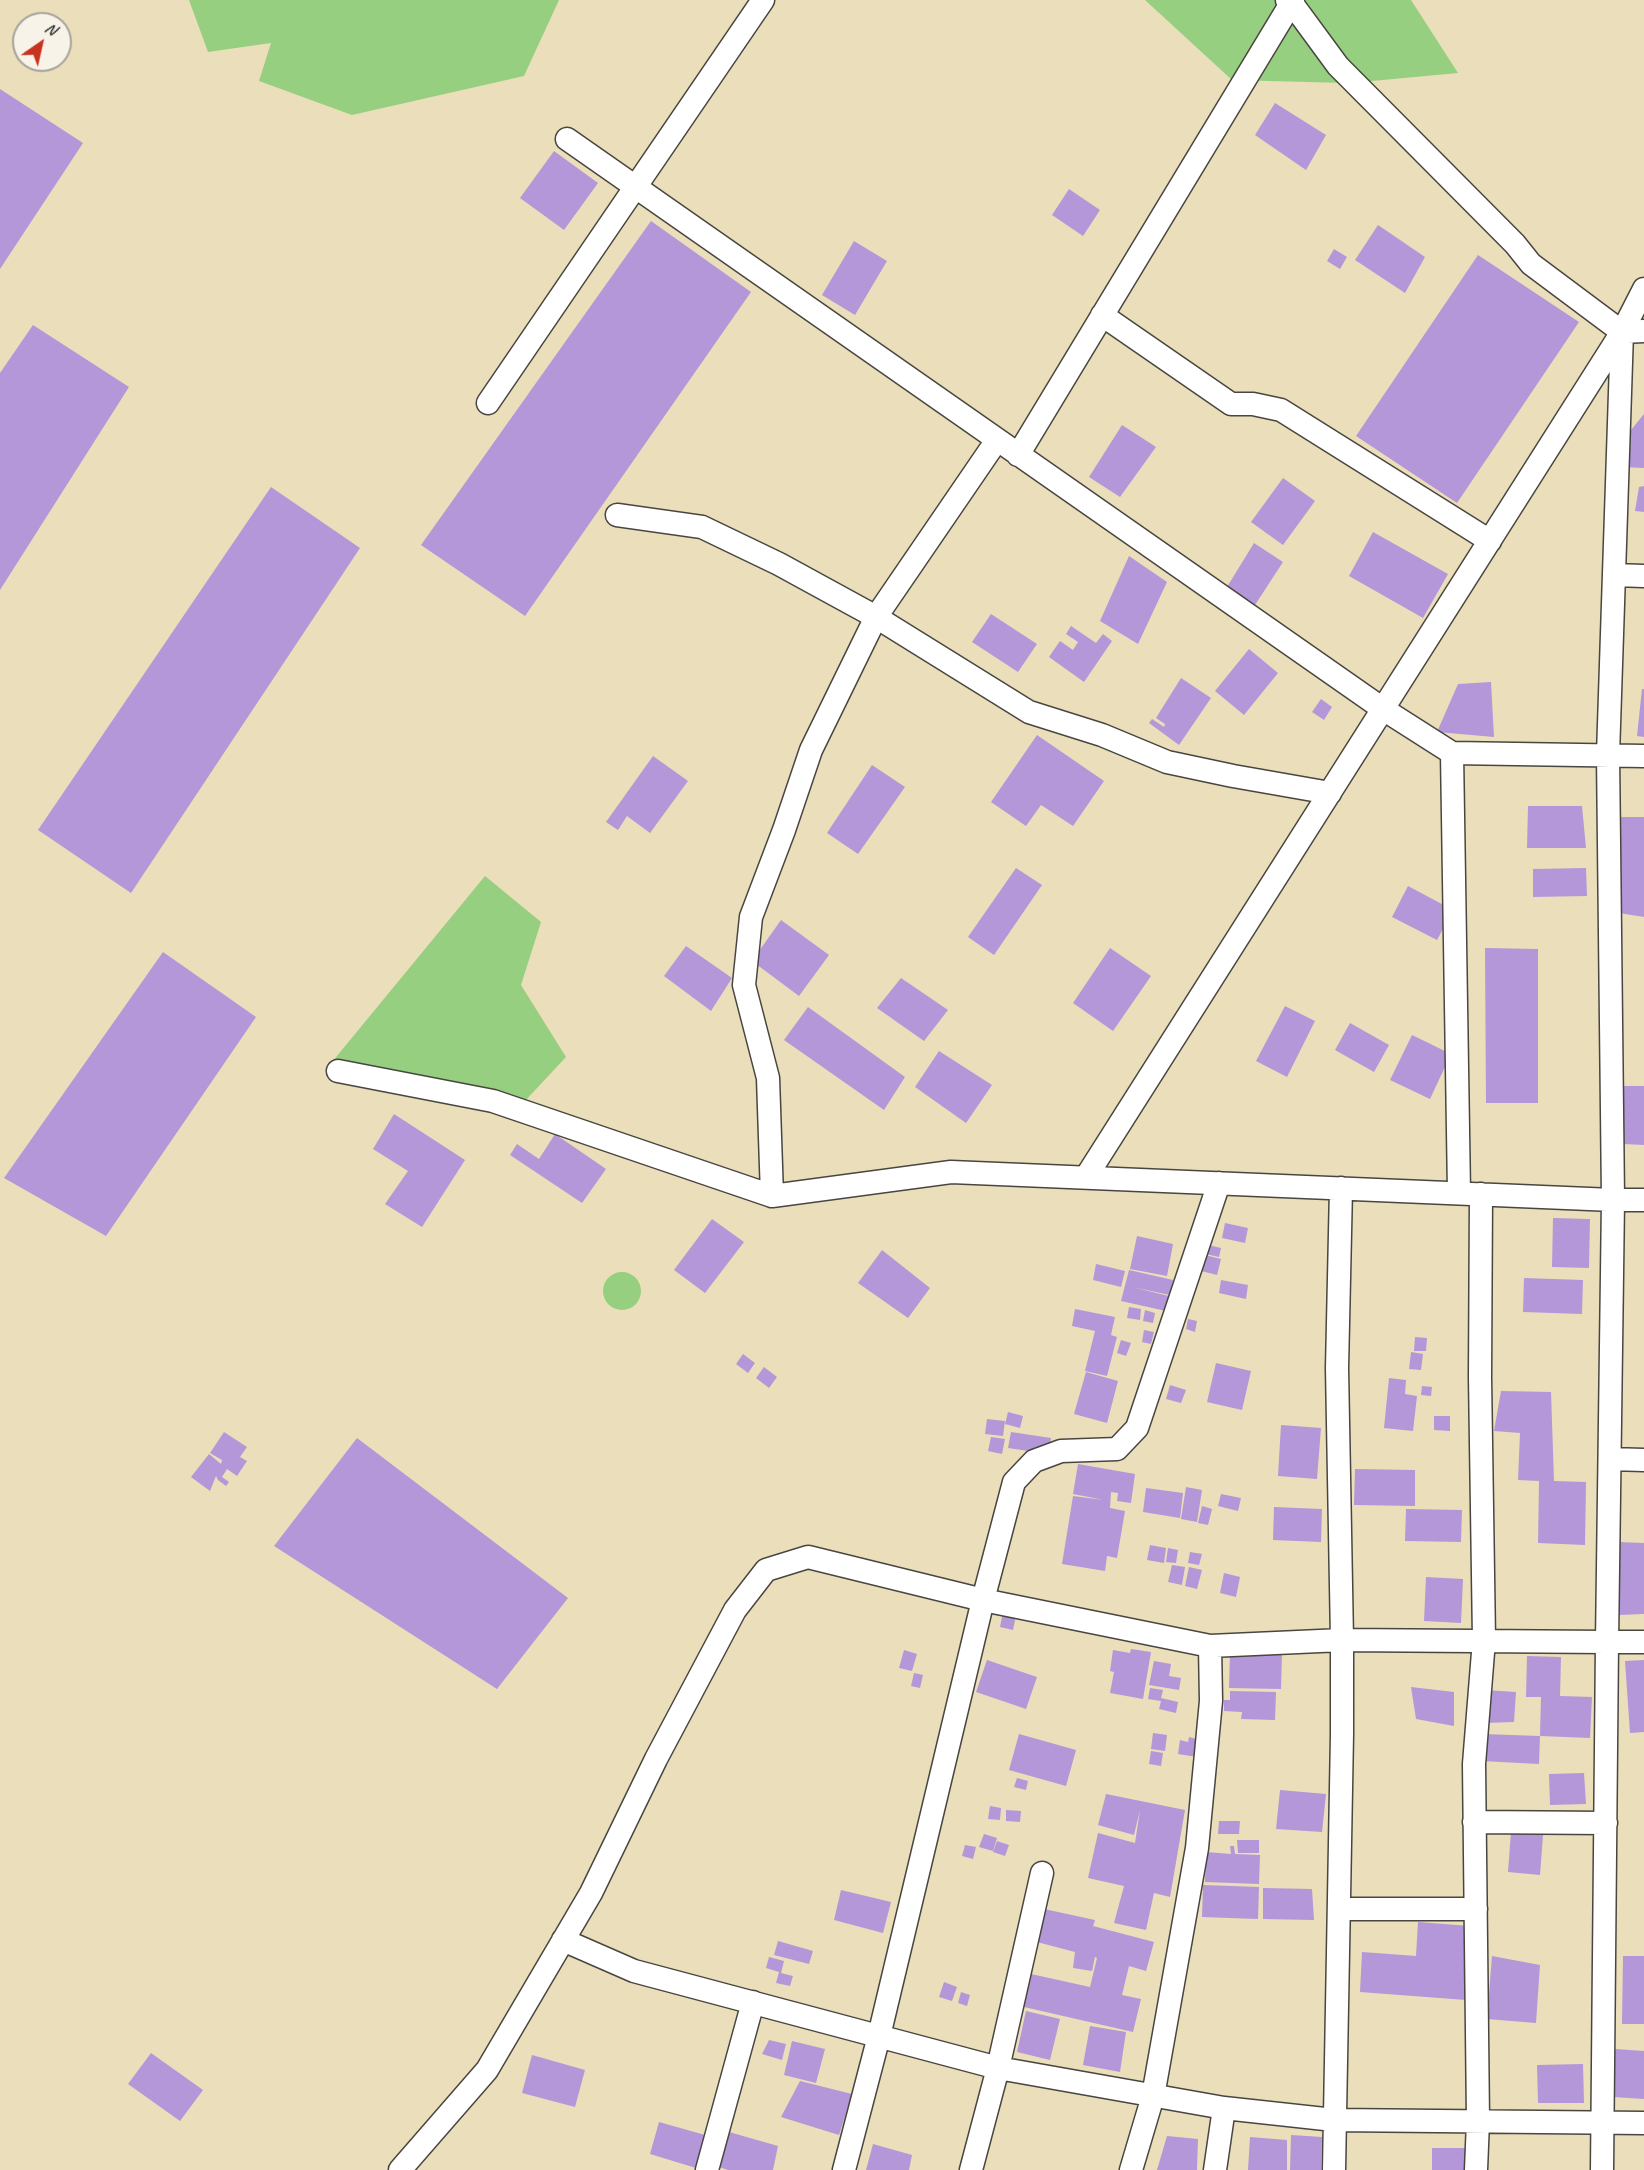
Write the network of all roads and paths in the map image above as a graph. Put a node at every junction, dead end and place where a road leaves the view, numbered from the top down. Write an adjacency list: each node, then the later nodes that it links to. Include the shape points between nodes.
1 (764, 0): 4 (street)
2 (1290, 1): 6 (street); 7 (street, via 1338,66 1515,243 1531,264)
3 (567, 139): 4 (street)
4 (635, 188): 8 (street); 9 (street)
5 (1644, 289): 7 (street)
6 (1102, 315): 10 (street); 12 (street, via 1231,404 1281,410)
7 (1633, 332): 12 (street); 13 (street)
8 (488, 403)
9 (997, 440): 10 (street); 15 (street)
10 (1018, 455): 16 (street)
11 (617, 515): 15 (street, via 702,527)
12 (1490, 541): 16 (street)
13 (1614, 575): 14 (street); 18 (street)
14 (1644, 576)
15 (876, 616): 20 (street, via 1029,712 1102,735 1167,762); 26 (street, via 811,750 751,917 744,985 768,1078)
16 (1383, 709): 17 (street); 20 (street)
17 (1452, 753): 18 (street); 25 (street)
18 (1608, 755): 19 (street); 27 (street)
19 (1644, 756)
20 (1330, 793): 22 (street)
21 (338, 1071): 26 (street, via 493,1101)
22 (1086, 1177): 23 (street); 26 (street, via 951,1172)
23 (1219, 1183): 24 (street); 31 (street, via 1137,1428 1117,1449 1061,1451 1034,1461 1014,1482)
24 (1341, 1188): 25 (street); 32 (street, via 1337,1368)
25 (1470, 1194): 27 (street); 33 (street, via 1480,1377)
26 (772, 1196)
27 (1613, 1200): 28 (street); 29 (street)
28 (1644, 1200)
29 (1610, 1459): 30 (street); 34 (street)
30 (1644, 1460)
31 (983, 1600): 36 (street); 42 (street, via 808,1557 766,1570 735,1610 591,1893); 44 (street)
32 (1342, 1640): 33 (street); 36 (street); 40 (street)
33 (1484, 1640): 34 (street); 37 (street, via 1474,1764)
34 (1607, 1642): 35 (street); 38 (street)
35 (1644, 1642)
36 (1210, 1646): 46 (street, via 1211,1701 1197,1848)
37 (1474, 1822): 38 (street); 41 (street)
38 (1606, 1823): 50 (street)
39 (1042, 1873): 45 (street)
40 (1340, 1909): 41 (street); 48 (street)
41 (1476, 1909): 49 (street)
42 (563, 1940): 43 (street, via 634,1971); 52 (street, via 487,2070)
43 (753, 2002): 44 (street); 53 (street)
44 (879, 2036): 45 (street); 54 (street)
45 (998, 2068): 46 (street); 55 (street)
46 (1153, 2096): 47 (street); 56 (street)
47 (1224, 2108): 48 (street); 57 (street)
48 (1334, 2120): 49 (street); 58 (street)
49 (1478, 2121): 50 (street); 59 (street)
50 (1603, 2123): 51 (street); 60 (street)
51 (1644, 2123)
52 (413, 2166)
53 (707, 2170)
54 (844, 2170)
55 (971, 2170)
56 (1131, 2170)
57 (1215, 2170)
58 (1334, 2170)
59 (1476, 2170)
60 (1602, 2170)

